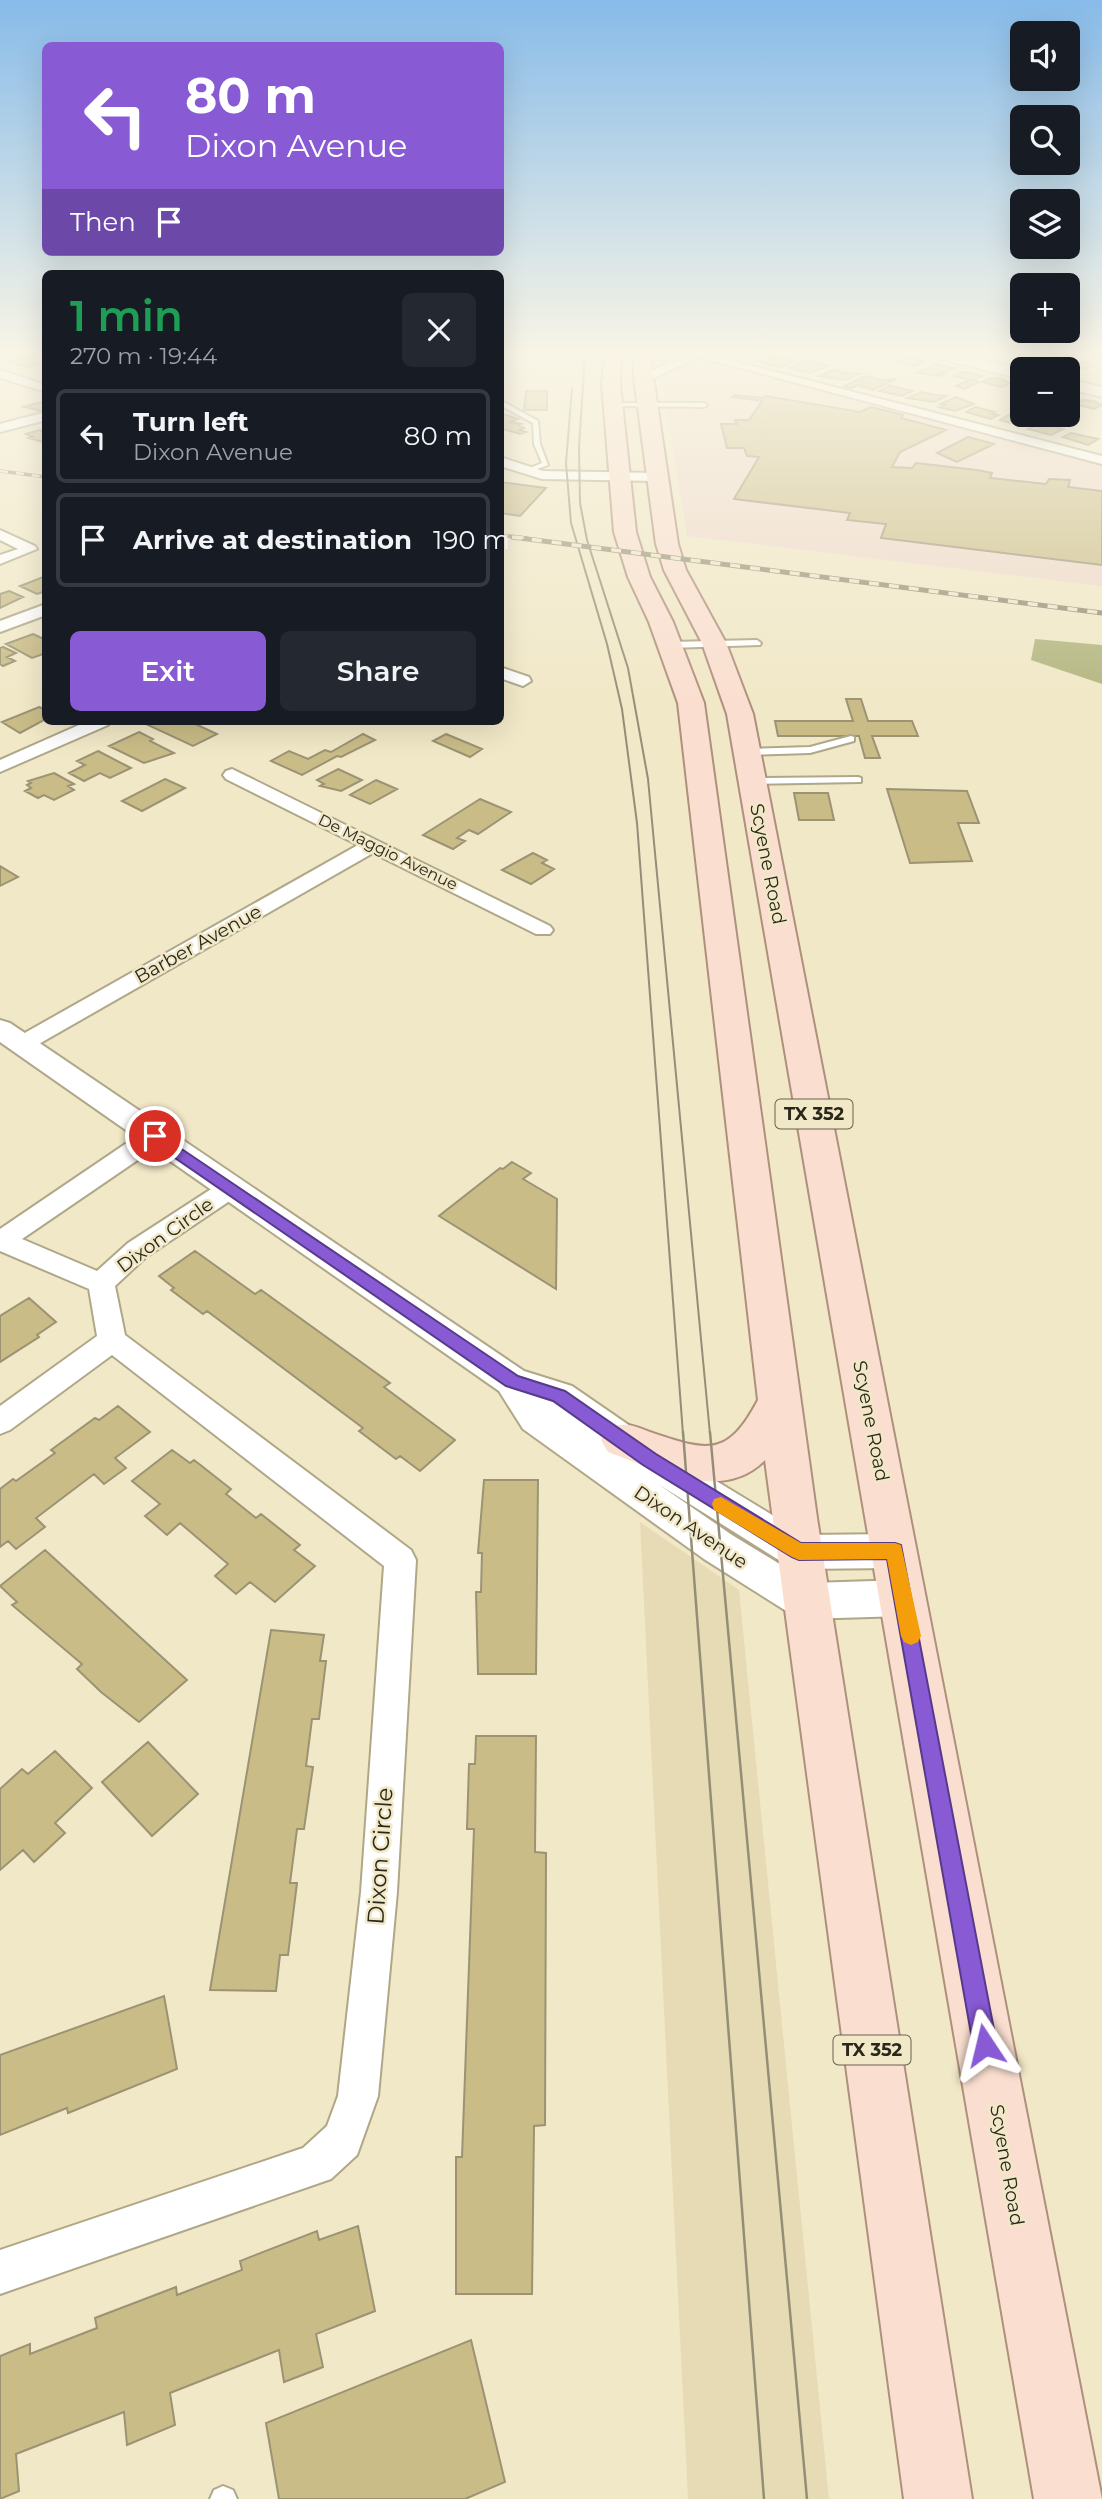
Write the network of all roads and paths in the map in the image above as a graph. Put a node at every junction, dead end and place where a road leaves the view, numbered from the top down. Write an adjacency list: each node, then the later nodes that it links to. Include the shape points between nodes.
1 (533, 472): 4 (street, via 558,477)
2 (618, 472): 4 (main road, TX 352)
3 (655, 472): 5 (main road, Scyene Road / TX 352)
4 (618, 477): 5 (street); 13 (main road, TX 352, via 630,552)
5 (656, 477): 11 (main road, Scyene Road / TX 352, via 675,570)
6 (0, 534): 7 (street)
7 (30, 549): 8 (street)
8 (0, 560)
9 (42, 611): 10 (street)
10 (0, 627)
11 (714, 643): 12 (lane); 13 (lane); 19 (main road, Scyene Road / TX 352, via 740,714)
12 (757, 643)
13 (670, 645): 18 (main road, TX 352, via 691,703)
14 (504, 674): 15 (street)
15 (523, 681)
16 (93, 725): 20 (street)
17 (851, 739): 19 (lane)
18 (698, 766): 19 (main road); 32 (main road, TX 352)
19 (749, 766): 22 (lane); 35 (main road, Scyene Road / TX 352)
20 (0, 767)
21 (232, 775): 23 (street, De Maggio Avenue)
22 (858, 780)
23 (373, 845): 24 (street, De Maggio Avenue); 25 (street, Barber Avenue)
24 (544, 930)
25 (11, 1036): 26 (street, Dixon Avenue)
26 (155, 1136): 27 (street, Dixon Avenue); 28 (street)
27 (231, 1188): 29 (street, Dixon Circle, via 137,1250); 31 (street, Dixon Avenue)
28 (1, 1242): 29 (street, Dixon Circle)
29 (101, 1283): 30 (street, Dixon Circle)
30 (112, 1340): 33 (street); 37 (street, Dixon Circle, via 400,1560 379,1892 358,2096 342,2140 316,2164)
31 (512, 1381): 34 (street, Dixon Avenue, via 559,1396); 36 (street, Dixon Avenue, via 536,1419 718,1548)
32 (778, 1402): 34 (main road, via 756,1441 725,1462 684,1463); 36 (main road, TX 352)
33 (0, 1422)
34 (623, 1440): 36 (street, Dixon Avenue, via 695,1489)
35 (899, 1574): 36 (street); 39 (main road, Scyene Road / TX 352)
36 (802, 1576): 38 (main road, TX 352)
37 (0, 2272)
38 (938, 2499)
39 (1068, 2499)

